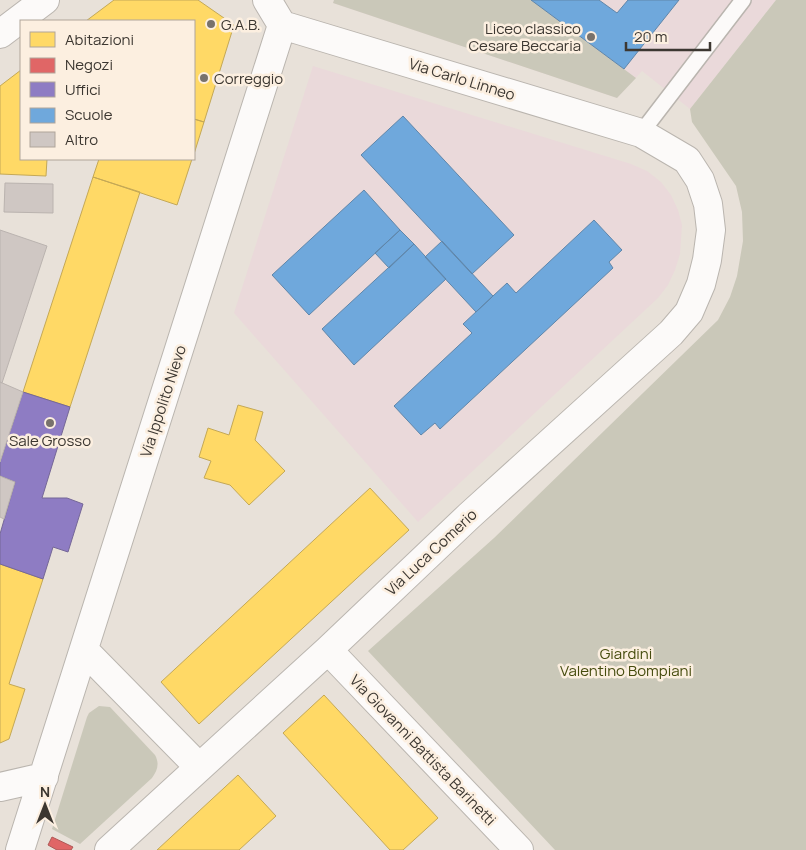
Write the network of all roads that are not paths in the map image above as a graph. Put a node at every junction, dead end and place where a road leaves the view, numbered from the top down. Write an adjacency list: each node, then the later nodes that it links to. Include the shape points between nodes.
1 (45, 0): 5 (street)
2 (267, 0): 4 (street)
3 (743, 0): 6 (lane)
4 (282, 25): 6 (street, Via Carlo Linneo); 8 (street, Via Ippolito Nievo)
5 (0, 34)
6 (641, 133): 7 (street, Via Carlo Linneo, via 687,160 700,180 708,204)
7 (711, 230): 9 (street, Via Luca Comerio, via 701,284 689,312 671,333 469,516)
8 (84, 650): 10 (street); 11 (street, Via Ippolito Nievo)
9 (328, 650): 10 (street, Via Luca Comerio); 15 (street, Via Giovanni Battista Barinetti)
10 (199, 767): 14 (street, Via Luca Comerio)
11 (44, 778): 12 (street); 13 (street, Via Ippolito Nievo)
12 (0, 787)
13 (20, 850)
14 (109, 850)
15 (519, 850)

